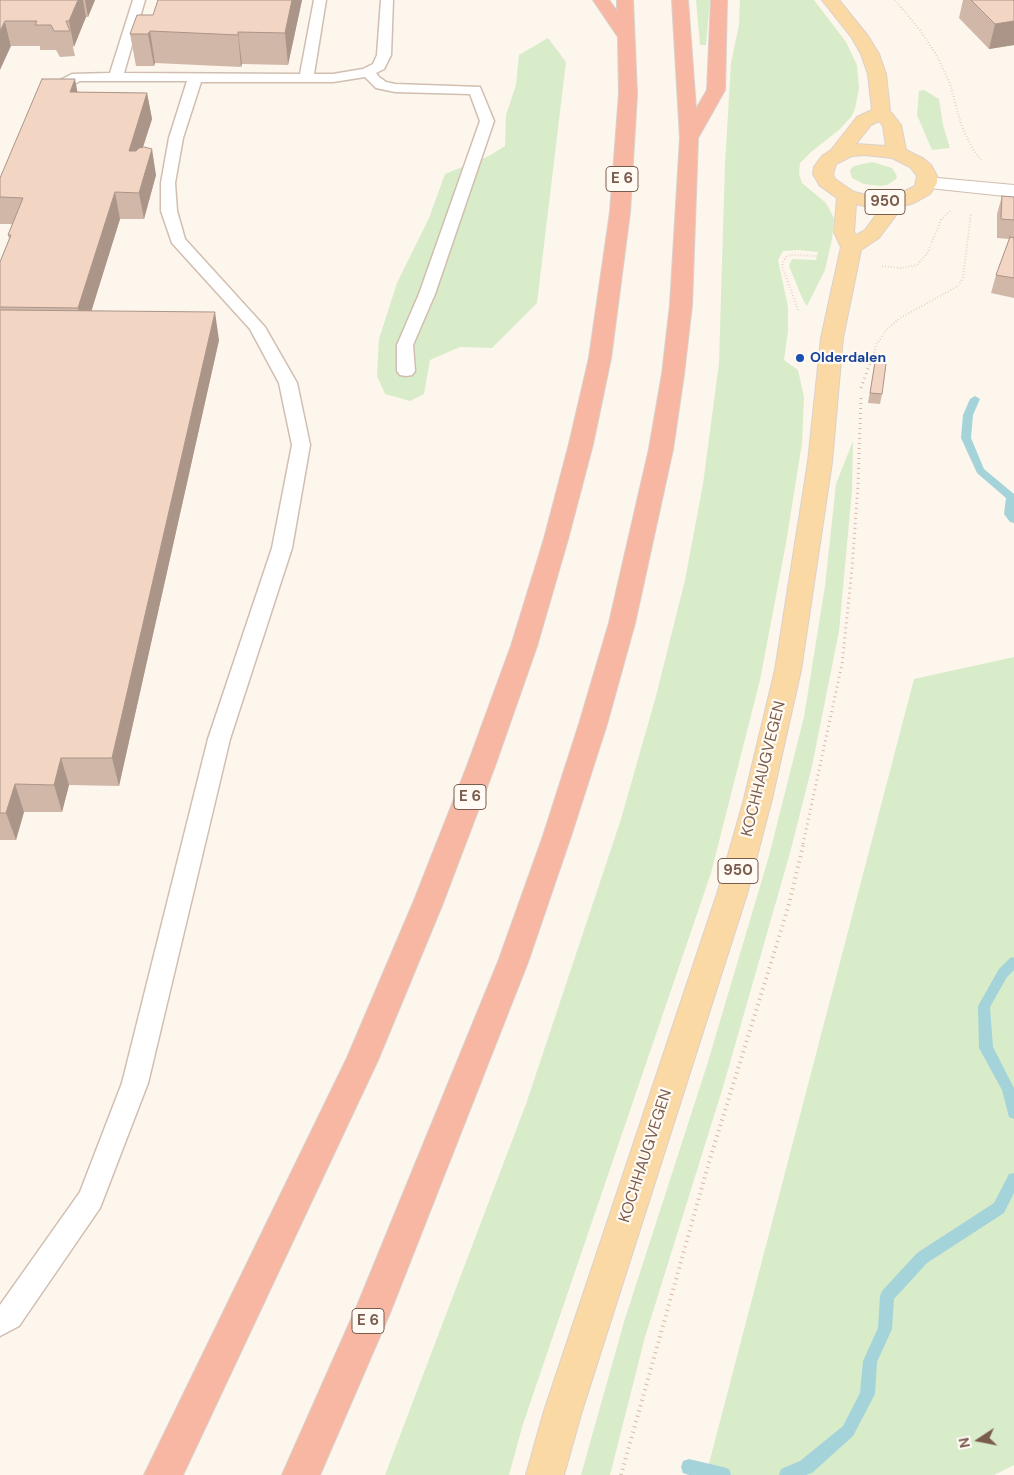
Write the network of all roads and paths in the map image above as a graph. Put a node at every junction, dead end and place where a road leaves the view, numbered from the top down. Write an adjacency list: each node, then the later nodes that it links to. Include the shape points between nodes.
1 (139, 0): 12 (lane)
2 (320, 0): 14 (lane)
3 (387, 0): 11 (lane, via 384,55 379,66)
4 (601, 0): 10 (highway)
5 (625, 0): 10 (highway, E 6)
6 (680, 0): 17 (highway, E 6)
7 (719, 0): 17 (highway, E 6, via 716,90)
8 (830, 0): 16 (main road, via 870,54 879,82)
9 (895, 0): 20 (path, via 937,56 950,84 961,124)
10 (627, 39): 33 (highway, E 6, via 628,94 620,212 600,358 556,539 524,646 428,903 362,1060)
11 (368, 72): 14 (lane); 31 (lane, via 381,85 395,88 475,90 487,122 430,285 405,345)
12 (116, 77): 13 (lane); 15 (lane, via 77,77 50,90)
13 (195, 78): 14 (lane); 32 (lane, via 176,138 168,183 169,211 178,240 257,327 288,383 301,445 282,548 219,739 135,1084 91,1199 9,1316)
14 (306, 78)
15 (38, 104)
16 (881, 112): 18 (main road, via 892,125); 19 (main road, 950, via 864,121)
17 (689, 138): 34 (highway, E 6, via 680,305 661,449 622,623 594,724 513,962 372,1313)
18 (897, 153): 19 (main road, 950, via 865,149); 21 (main road, 950, via 924,169)
19 (838, 154): 23 (main road, 950, via 829,160 823,174 831,186)
20 (982, 163)
21 (927, 183): 22 (street); 24 (main road, 950, via 917,195)
22 (1014, 191)
23 (847, 196): 24 (main road, 950, via 871,202); 27 (main road, KOCHHAUGVEGEN / 950, via 844,232)
24 (896, 202): 27 (main road, 950, via 872,234)
25 (972, 206): 36 (path, via 964,278 958,286 900,318 886,330 877,344 861,388 858,485 842,664 817,786 788,908 709,1162)
26 (955, 207): 29 (path, via 941,220 927,254 917,265 900,268)
27 (851, 247): 35 (main road, KOCHHAUGVEGEN / 950, via 832,338 820,462 793,641 758,799 732,894)
28 (817, 256): 30 (path, via 792,255 784,260 782,266)
29 (882, 266)
30 (798, 310)
31 (406, 371)
32 (0, 1322)
33 (163, 1475)
34 (301, 1475)
35 (545, 1475)
36 (621, 1475)

